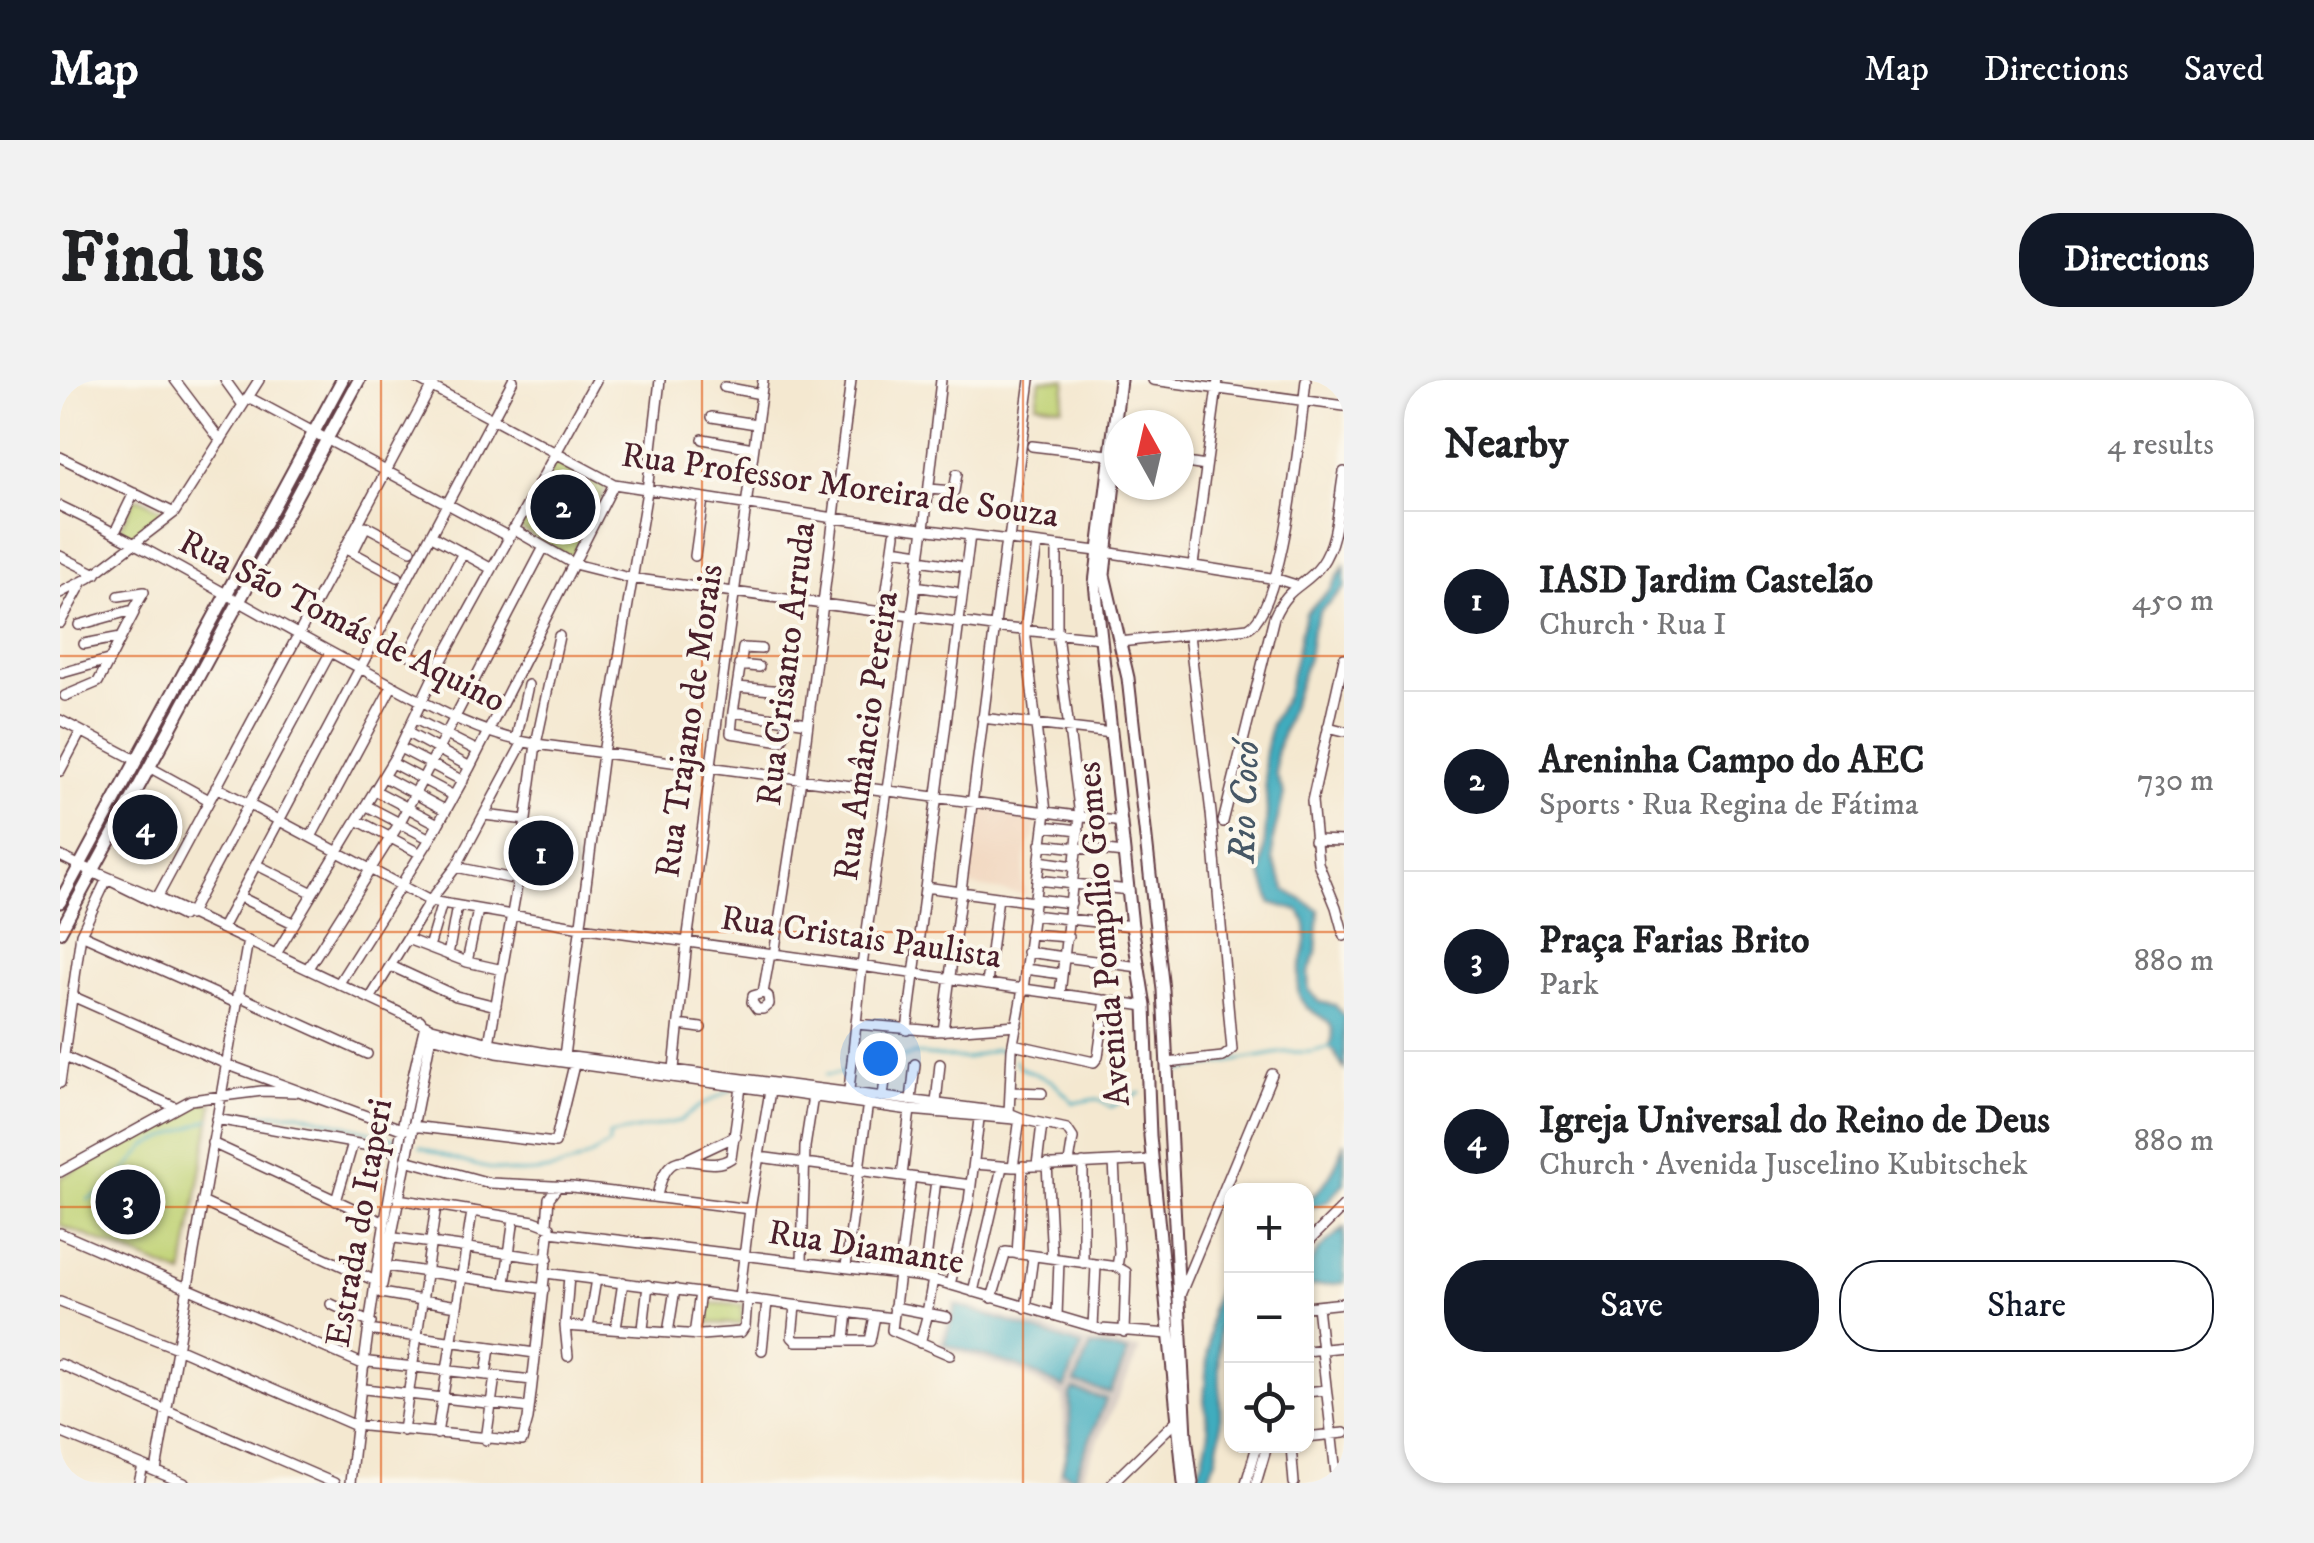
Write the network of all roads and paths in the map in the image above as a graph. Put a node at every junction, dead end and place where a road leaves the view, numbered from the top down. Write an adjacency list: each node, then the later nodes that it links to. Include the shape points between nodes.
1 (176, 380): 32 (street)
2 (225, 380): 21 (street)
3 (259, 380): 21 (street)
4 (342, 380): 29 (main road)
5 (359, 380): 30 (main road)
6 (418, 380): 17 (street, Rua Professor Moreira de Souza)
7 (513, 380): 27 (street)
8 (596, 380): 36 (street)
9 (660, 380): 45 (street)
10 (763, 380): 20 (street, Rua Trajano de Morais)
11 (852, 380): 53 (street, Rua Crisanto Arruda)
12 (942, 380): 44 (street, Rua Amâncio Pereira)
13 (1030, 380): 60 (street)
14 (1123, 380): 24 (main road, Avenida Pompílio Gomes); 25 (main road, Avenida Pompílio Gomes)
15 (1153, 380): 18 (street)
16 (1306, 380): 22 (street)
17 (433, 383): 27 (street, Rua Professor Moreira de Souza); 40 (street)
18 (1218, 384): 22 (street); 39 (street)
19 (724, 387): 20 (street)
20 (761, 394): 28 (street, Rua Trajano de Morais)
21 (246, 401): 29 (street); 32 (street)
22 (1304, 401): 23 (street); 80 (street)
23 (1344, 406)
24 (1120, 410)
25 (1122, 410)
26 (712, 417): 28 (street)
27 (491, 421): 36 (street, Rua Professor Moreira de Souza); 49 (street)
28 (756, 424): 34 (street, Rua Trajano de Morais)
29 (314, 432): 30 (street); 88 (main road)
30 (326, 440): 40 (street); 90 (main road)
31 (703, 440): 34 (street)
32 (220, 441): 52 (street)
33 (1032, 446): 35 (street)
34 (754, 448): 50 (street, Rua Trajano de Morais)
35 (1104, 453)
36 (555, 454): 43 (street, Rua Professor Moreira de Souza); 56 (street)
37 (60, 456): 46 (street)
38 (1194, 464): 39 (street)
39 (1206, 466): 74 (street)
40 (388, 470): 49 (street); 66 (street)
41 (1344, 472): 82 (street, via 1330,551)
42 (957, 474): 44 (street, via 954,491)
43 (614, 484): 45 (street, Rua Professor Moreira de Souza); 73 (street)
44 (929, 488): 54 (street, Rua Amâncio Pereira)
45 (646, 491): 47 (street, Rua Professor Moreira de Souza); 79 (street)
46 (134, 492): 52 (street); 55 (street)
47 (702, 499): 50 (street, Rua Professor Moreira de Souza); 71 (street)
48 (1108, 500): 68 (main road, Avenida Pompílio Gomes)
49 (449, 504): 56 (street); 59 (street)
50 (746, 505): 53 (street, Rua Professor Moreira de Souza); 86 (street, Rua Trajano de Morais)
51 (60, 506): 55 (street, Rua São Tomás de Aquino)
52 (174, 513): 62 (street)
53 (834, 518): 54 (street, Rua Professor Moreira de Souza); 92 (street, Rua Crisanto Arruda)
54 (924, 529): 58 (street, Rua Professor Moreira de Souza); 72 (street, Rua Amâncio Pereira)
55 (115, 532): 62 (street, Rua São Tomás de Aquino)
56 (511, 533): 63 (street); 76 (street)
57 (895, 534): 65 (street)
58 (970, 535): 60 (street, Rua Professor Moreira de Souza); 96 (street)
59 (432, 536): 69 (street); 106 (street)
60 (1008, 539): 61 (street, Rua Professor Moreira de Souza); 99 (street)
61 (1036, 544): 64 (street, Rua Professor Moreira de Souza); 100 (street)
62 (134, 545): 77 (street); 88 (street, Rua São Tomás de Aquino)
63 (544, 546): 73 (street); 130 (street)
64 (1057, 547): 68 (street, Rua Professor Moreira de Souza); 101 (street)
65 (893, 549): 72 (street); 91 (street)
66 (349, 550): 67 (street, via 366,526); 78 (street); 103 (street)
67 (411, 550)
68 (1101, 551): 74 (street, Rua Professor Moreira de Souza); 107 (main road, Avenida Pompílio Gomes, via 1095,583); 108 (main road, Avenida Pompílio Gomes)
69 (463, 553): 76 (street); 112 (street)
70 (60, 556): 77 (street)
71 (695, 556)
72 (920, 557): 75 (street); 83 (street, Rua Amâncio Pereira)
73 (574, 564): 79 (street); 120 (street)
74 (1193, 565): 80 (street, Rua Professor Moreira de Souza)
75 (959, 566)
76 (492, 568): 118 (street)
77 (96, 574): 81 (street)
78 (398, 577)
79 (630, 578): 86 (street); 149 (street)
80 (1276, 579): 82 (street, Rua Professor Moreira de Souza); 102 (street, via 1254,626)
81 (82, 583): 85 (street); 89 (street)
82 (1296, 585): 180 (street, via 1274,617)
83 (915, 586): 84 (street); 95 (street, Rua Amâncio Pereira)
84 (955, 592)
85 (60, 593)
86 (734, 594): 92 (street); 155 (street, Rua Trajano de Morais)
87 (119, 596): 93 (street, via 144,592)
88 (224, 596): 90 (street, Rua São Tomás de Aquino); 150 (main road)
89 (72, 600): 94 (street); 98 (street)
90 (237, 603): 103 (street, Rua São Tomás de Aquino); 154 (main road)
91 (885, 603)
92 (823, 604): 95 (street); 134 (street, Rua Crisanto Arruda)
93 (133, 612): 98 (street); 105 (street)
94 (66, 613): 97 (street); 98 (street)
95 (910, 615): 96 (street); 163 (street, Rua Amâncio Pereira)
96 (957, 620): 99 (street); 166 (street)
97 (60, 623)
98 (78, 625)
99 (993, 627): 100 (street); 131 (street)
100 (1025, 630): 101 (street); 135 (street)
101 (1056, 634): 107 (street); 137 (street)
102 (1189, 635): 108 (street); 280 (street, via 1231,1052)
103 (299, 636): 111 (street, Rua São Tomás de Aquino); 161 (street)
104 (558, 636): 124 (street)
105 (121, 637): 109 (street); 114 (street)
106 (378, 638): 112 (street); 117 (street)
107 (1101, 638): 142 (main road, Avenida Pompílio Gomes)
108 (1120, 642): 274 (main road, Avenida Pompílio Gomes)
109 (84, 644)
110 (762, 649): 115 (street, via 742,648)
111 (330, 653): 117 (street, Rua São Tomás de Aquino); 169 (street)
112 (408, 654): 118 (street)
113 (1344, 659): 125 (street)
114 (108, 660): 119 (street); 126 (street, via 95,686)
115 (739, 665): 116 (street); 123 (street)
116 (758, 667)
117 (361, 669): 122 (street, Rua São Tomás de Aquino); 177 (street)
118 (437, 669): 127 (street)
119 (62, 673)
120 (513, 682): 121 (street); 140 (street)
121 (528, 685): 124 (street); 144 (street)
122 (392, 686): 127 (street, Rua São Tomás de Aquino); 185 (street)
123 (736, 686): 128 (street); 133 (street, via 784,691)
124 (548, 690): 145 (street)
125 (1340, 694): 136 (street)
126 (65, 696)
127 (422, 701): 129 (street); 130 (street, Rua São Tomás de Aquino)
128 (734, 712): 133 (street); 133 (street, via 731,733 778,742)
129 (415, 718): 141 (street); 143 (street)
130 (456, 718): 140 (street, Rua São Tomás de Aquino); 143 (street)
131 (982, 718): 135 (street); 168 (street)
132 (60, 720): 138 (street)
133 (787, 720): 134 (street)
134 (808, 723): 159 (street, Rua Crisanto Arruda)
135 (1034, 724): 137 (street); 173 (street)
136 (1328, 727): 139 (street); 188 (street, via 1313,790)
137 (1070, 728): 142 (street); 175 (street)
138 (82, 730): 150 (street); 156 (street)
139 (1344, 730)
140 (488, 732): 144 (street, Rua São Tomás de Aquino); 148 (street)
141 (408, 733): 146 (street); 147 (street)
142 (1112, 733): 179 (main road, Avenida Pompílio Gomes)
143 (446, 735): 147 (street); 148 (street)
144 (520, 741): 145 (street, Rua São Tomás de Aquino); 174 (street)
145 (536, 744): 149 (street, Rua São Tomás de Aquino); 176 (street)
146 (400, 748): 151 (street); 152 (street)
147 (438, 750): 152 (street); 153 (street)
148 (478, 752): 153 (street)
149 (603, 753): 155 (street, Rua São Tomás de Aquino); 229 (street)
150 (136, 760): 197 (main road)
151 (392, 762): 157 (street); 158 (street)
152 (430, 764): 158 (street); 160 (street)
153 (470, 767): 160 (street)
154 (149, 768): 167 (street); 202 (main road)
155 (711, 768): 159 (street, Rua São Tomás de Aquino); 237 (street, Rua Trajano de Morais)
156 (60, 771)
157 (384, 776): 162 (street); 164 (street)
158 (422, 779): 164 (street); 165 (street)
159 (801, 779): 163 (street, Rua São Tomás de Aquino); 242 (street, Rua Crisanto Arruda)
160 (462, 781): 165 (street)
161 (216, 787): 167 (street); 169 (street, Rua Cristais Paulista)
162 (376, 791): 170 (street); 171 (street)
163 (886, 791): 166 (street, Rua São Tomás de Aquino); 247 (street, Rua Amâncio Pereira)
164 (415, 794): 171 (street); 172 (street)
165 (454, 796): 172 (street)
166 (936, 797): 168 (street, Rua São Tomás de Aquino); 208 (street)
167 (209, 800): 214 (street)
168 (971, 802): 173 (street, Rua São Tomás de Aquino); 211 (street)
169 (248, 804): 177 (street, Rua Cristais Paulista); 223 (street)
170 (368, 806): 178 (street); 181 (street)
171 (407, 808): 181 (street); 182 (street)
172 (446, 810): 182 (street)
173 (1046, 812): 175 (street, Rua São Tomás de Aquino); 183 (street)
174 (484, 815): 176 (street); 200 (street)
175 (1080, 816): 179 (street, Rua São Tomás de Aquino); 184 (street)
176 (526, 820): 203 (street)
177 (279, 821): 185 (street, Rua Cristais Paulista); 198 (street)
178 (359, 821): 186 (street); 192 (street)
179 (1122, 822): 193 (main road, Avenida Pompílio Gomes)
180 (1222, 822)
181 (399, 824): 186 (street); 187 (street)
182 (438, 824): 187 (street)
183 (1044, 826): 184 (street); 190 (street)
184 (1079, 830): 191 (street)
185 (311, 837): 192 (street, Rua Cristais Paulista)
186 (391, 837): 194 (street); 201 (street)
187 (430, 839): 194 (street)
188 (1314, 840): 189 (street); 226 (street)
189 (1344, 841)
190 (1042, 844): 191 (street); 196 (street)
191 (1076, 848): 193 (street); 199 (street)
192 (335, 851): 201 (street, Rua Cristais Paulista); 210 (street)
193 (1124, 852): 209 (main road, Avenida Pompílio Gomes)
194 (421, 854): 207 (street)
195 (60, 856): 197 (street)
196 (1040, 861): 199 (street); 204 (street)
197 (80, 865): 202 (street); 217 (main road)
198 (256, 865): 210 (street); 212 (street)
199 (1074, 866): 206 (street)
200 (456, 867): 203 (street); 216 (street)
201 (367, 870): 207 (street, Rua Cristais Paulista); 249 (street)
202 (92, 871): 205 (street); 214 (street); 231 (main road)
203 (518, 880): 224 (street)
204 (1037, 880): 206 (street); 215 (street)
205 (106, 881): 223 (street); 232 (street)
206 (1072, 884): 209 (street); 219 (street)
207 (398, 886): 216 (street, Rua Cristais Paulista); 255 (street)
208 (926, 887): 211 (street); 252 (street)
209 (1129, 890): 228 (main road, Avenida Pompílio Gomes)
210 (312, 892): 227 (street)
211 (962, 892): 213 (street); 254 (street)
212 (240, 896): 227 (street); 230 (street)
213 (998, 897): 215 (street); 256 (street)
214 (158, 898): 223 (street)
215 (1034, 900): 219 (street); 222 (street)
216 (430, 901): 218 (street, Rua Cristais Paulista); 236 (street)
217 (60, 902)
218 (442, 903): 220 (street, Rua Cristais Paulista); 239 (street)
219 (1071, 903): 225 (street)
220 (457, 906): 221 (street, Rua Cristais Paulista); 243 (street)
221 (478, 910): 224 (street, Rua Cristais Paulista); 245 (street)
222 (1032, 915): 225 (street); 233 (street)
223 (189, 916): 230 (street); 238 (street)
224 (511, 916): 229 (street, Rua Cristais Paulista); 251 (street)
225 (1070, 920): 228 (street); 235 (street)
226 (1343, 920): 234 (street)
227 (293, 924): 241 (street)
228 (1132, 926): 248 (main road, Avenida Pompílio Gomes)
229 (582, 927): 237 (street, Rua Cristais Paulista); 282 (street)
230 (222, 928): 238 (street)
231 (60, 932)
232 (81, 934): 260 (street); 262 (street)
233 (1029, 934): 235 (street); 240 (street)
234 (1344, 936)
235 (1068, 937): 244 (street)
236 (407, 939): 239 (street); 246 (street)
237 (687, 942): 242 (street, Rua Cristais Paulista); 268 (street, Rua Trajano de Morais)
238 (248, 943): 241 (street); 262 (street)
239 (429, 947): 243 (street)
240 (1028, 952): 244 (street); 250 (street)
241 (276, 954): 249 (street)
242 (772, 954): 247 (street, Rua Cristais Paulista); 258 (street, Rua Crisanto Arruda)
243 (448, 955): 245 (street)
244 (1065, 956): 248 (street); 253 (street)
245 (467, 962): 251 (street)
246 (391, 966): 261 (street); 264 (street)
247 (862, 966): 252 (street, Rua Cristais Paulista); 266 (street, Rua Amâncio Pereira)
248 (1139, 967): 265 (main road, Avenida Pompílio Gomes)
249 (308, 968): 255 (street)
250 (1026, 969): 253 (street); 257 (street)
251 (503, 970): 264 (street)
252 (913, 974): 254 (street, Rua Cristais Paulista); 271 (street)
253 (1062, 974): 259 (street)
254 (950, 978): 256 (street, Rua Cristais Paulista); 272 (street)
255 (340, 983): 261 (street)
256 (986, 984): 257 (street, Rua Cristais Paulista)
257 (1023, 989): 259 (street, Rua Cristais Paulista); 267 (street)
258 (763, 992)
259 (1060, 994): 263 (street, Rua Cristais Paulista)
260 (72, 996): 278 (street); 281 (street)
261 (370, 997): 269 (street)
262 (237, 999): 277 (street); 281 (street)
263 (1106, 1000): 265 (street, Rua Cristais Paulista); 275 (street, via 1094,1062)
264 (496, 1006): 276 (street)
265 (1145, 1006): 273 (main road, Avenida Pompílio Gomes)
266 (856, 1024): 271 (street); 295 (street, Rua Amâncio Pereira)
267 (1017, 1024): 272 (street); 275 (street)
268 (679, 1025): 270 (street); 285 (street, Rua Trajano de Morais)
269 (426, 1027): 276 (street); 306 (street, Estrada do Itaperi)
270 (700, 1028)
271 (907, 1030): 272 (street)
272 (943, 1031)
273 (1146, 1037): 274 (main road); 279 (main road, Avenida Pompílio Gomes)
274 (1165, 1037): 280 (main road, Avenida Pompílio Gomes)
275 (1012, 1046): 292 (street)
276 (488, 1047): 282 (street)
277 (367, 1054)
278 (64, 1056): 288 (street); 301 (street)
279 (1146, 1056): 280 (main road); 314 (main road, Avenida Pompílio Gomes)
280 (1167, 1059): 373 (main road, Avenida Pompílio Gomes)
281 (226, 1064): 291 (street); 297 (street)
282 (569, 1064): 285 (street); 289 (street); 306 (street, via 555,1143)
283 (915, 1064): 300 (street)
284 (940, 1064): 299 (street)
285 (674, 1069): 290 (street)
286 (886, 1071): 296 (street)
287 (1272, 1074): 373 (street)
288 (60, 1084)
289 (741, 1087): 290 (street); 307 (street)
290 (770, 1087): 294 (street); 295 (street); 311 (street)
291 (303, 1092): 297 (street); 306 (street)
292 (1011, 1092): 293 (street); 303 (street)
293 (1042, 1093)
294 (813, 1096): 295 (street); 317 (street)
295 (849, 1096): 298 (street)
296 (883, 1096): 298 (street); 300 (street)
297 (220, 1097): 301 (street); 304 (street)
298 (869, 1099): 300 (street); 322 (street)
299 (936, 1103): 300 (street); 302 (street)
300 (910, 1105): 302 (street); 324 (street)
301 (175, 1107): 323 (street)
302 (980, 1113): 303 (street); 319 (street)
303 (1019, 1118): 305 (street); 321 (street)
304 (216, 1119): 308 (street); 309 (street)
305 (1042, 1124): 318 (street, via 1072,1134); 320 (street)
306 (409, 1130): 310 (street, Estrada do Itaperi); 313 (street, Estrada do Itaperi)
307 (736, 1136): 312 (street); 312 (street, via 726,1162)
308 (212, 1143): 330 (street); 331 (street)
309 (353, 1143): 310 (street); 330 (street)
310 (398, 1151): 337 (street, Estrada do Itaperi)
311 (758, 1157): 317 (street); 334 (street)
312 (687, 1159): 328 (street, via 668,1166)
313 (406, 1160): 326 (street, via 490,1183); 329 (street, Estrada do Itaperi)
314 (1154, 1160): 316 (street); 401 (main road, Avenida Pompílio Gomes)
315 (1083, 1162): 316 (street); 318 (street); 351 (street)
316 (1114, 1162): 355 (street)
317 (804, 1163): 322 (street); 350 (street)
318 (1069, 1163): 320 (street)
319 (974, 1164): 321 (street); 327 (street)
320 (1042, 1165): 321 (street); 348 (street)
321 (1013, 1166): 345 (street); 372 (street)
322 (859, 1171): 324 (street); 353 (street)
323 (60, 1172)
324 (906, 1176): 325 (street); 358 (street)
325 (936, 1180): 327 (street); 362 (street)
326 (558, 1186): 328 (street); 338 (street, via 550,1198)
327 (972, 1186): 365 (street)
328 (656, 1196): 334 (street)
329 (398, 1199): 332 (street, Rua Diamante); 352 (street, Estrada do Itaperi)
330 (336, 1201): 337 (street)
331 (202, 1202): 367 (street); 368 (street)
332 (436, 1206): 335 (street, Rua Diamante); 342 (street)
333 (1344, 1206): 340 (street)
334 (750, 1208): 346 (street)
335 (472, 1212): 336 (street, Rua Diamante); 343 (street)
336 (514, 1218): 338 (street, Rua Diamante); 344 (street)
337 (385, 1223): 367 (street, Estrada do Itaperi)
338 (549, 1227): 346 (street, Rua Diamante); 349 (street)
339 (60, 1233): 368 (street)
340 (1314, 1236)
341 (395, 1238): 342 (street)
342 (430, 1243): 343 (street); 356 (street)
343 (467, 1248): 344 (street); 360 (street)
344 (509, 1254): 349 (street); 364 (street)
345 (1017, 1254): 347 (street); 375 (street, via 1002,1256)
346 (743, 1256): 350 (street, Rua Diamante); 374 (street)
347 (1033, 1257): 348 (street); 385 (street)
348 (1055, 1259): 351 (street); 390 (street)
349 (548, 1260): 357 (street)
350 (802, 1261): 353 (street, Rua Diamante)
351 (1083, 1263): 354 (street)
352 (386, 1266): 356 (street); 367 (street, Estrada do Itaperi)
353 (846, 1266): 358 (street, Rua Diamante)
354 (1096, 1266): 355 (street); 396 (street)
355 (1121, 1268): 400 (street)
356 (426, 1272): 360 (street); 376 (street)
357 (546, 1273): 359 (street); 369 (street)
358 (898, 1274): 362 (street, Rua Diamante); 384 (street)
359 (569, 1276): 361 (street); 393 (street)
360 (462, 1277): 364 (street); 381 (street)
361 (596, 1278): 363 (street); 395 (street)
362 (928, 1278): 365 (street, Rua Diamante); 387 (street)
363 (623, 1282): 366 (street); 397 (street)
364 (504, 1283): 369 (street)
365 (950, 1285): 372 (street, Rua Diamante)
366 (648, 1286): 370 (street); 398 (street)
367 (380, 1287): 376 (street); 394 (street, Estrada do Itaperi)
368 (187, 1288): 408 (street); 416 (street)
369 (544, 1289): 413 (street)
370 (675, 1289): 371 (street); 399 (street)
371 (700, 1292): 374 (street); 402 (street)
372 (973, 1292): 375 (street, Rua Diamante)
373 (1178, 1297): 446 (main road, Avenida Pompílio Gomes)
374 (743, 1298): 378 (street); 402 (street, via 741,1332)
375 (992, 1298): 385 (street, Rua Diamante)
376 (421, 1300): 381 (street); 403 (street)
377 (60, 1302): 408 (street)
378 (767, 1302): 382 (street); 411 (street)
379 (1344, 1303): 383 (street)
380 (332, 1304): 394 (street)
381 (458, 1306): 405 (street)
382 (795, 1306): 386 (street); 404 (street, via 796,1341)
383 (1314, 1306)
384 (894, 1307): 387 (street); 392 (street)
385 (1026, 1308): 390 (street, Rua Diamante)
386 (848, 1312): 389 (street); 404 (street)
387 (927, 1313): 391 (street); 406 (street)
388 (1314, 1315): 410 (street)
389 (874, 1316): 392 (street); 404 (street, via 870,1341)
390 (1057, 1316): 396 (street, Rua Diamante)
391 (947, 1317)
392 (892, 1324): 406 (street)
393 (565, 1326): 395 (street); 415 (street)
394 (373, 1327): 403 (street); 416 (street, Estrada do Itaperi)
395 (588, 1327): 397 (street)
396 (1093, 1327): 400 (street, Rua Diamante)
397 (616, 1328): 398 (street)
398 (643, 1329): 399 (street)
399 (668, 1332): 402 (street)
400 (1124, 1332): 401 (street, Rua Diamante)
401 (1170, 1334): 430 (main road, Avenida Pompílio Gomes)
402 (694, 1335)
403 (415, 1338): 405 (street); 418 (street)
404 (845, 1340)
405 (452, 1343): 409 (street); 419 (street)
406 (920, 1343): 414 (street)
407 (1344, 1347): 410 (street)
408 (178, 1348): 429 (street); 431 (street)
409 (490, 1348): 413 (street); 420 (street)
410 (1322, 1349): 412 (street); 423 (street)
411 (762, 1350)
412 (1314, 1350)
413 (536, 1353): 421 (street)
414 (950, 1355)
415 (568, 1356)
416 (367, 1363): 418 (street); 422 (street, Estrada do Itaperi); 431 (street, Estrada do Itaperi)
417 (60, 1364): 429 (street)
418 (410, 1366): 419 (street); 425 (street)
419 (447, 1370): 420 (street); 426 (street)
420 (491, 1375): 421 (street); 427 (street)
421 (532, 1380): 428 (street)
422 (365, 1389): 425 (street); 431 (street, Estrada do Itaperi)
423 (1326, 1390): 424 (street); 436 (street)
424 (1314, 1391)
425 (408, 1394): 426 (street); 432 (street)
426 (443, 1398): 427 (street); 435 (street)
427 (491, 1404): 428 (street); 439 (street)
428 (530, 1408): 439 (street, via 522,1441)
429 (166, 1412): 445 (street); 449 (street)
430 (1177, 1420): 438 (street); 440 (main road, Avenida Pompílio Gomes)
431 (356, 1428): 432 (street); 450 (street, Estrada do Itaperi)
432 (403, 1431): 435 (street)
433 (60, 1432): 444 (street)
434 (1344, 1433): 436 (street)
435 (437, 1434): 439 (street)
436 (1332, 1434): 437 (street); 455 (street)
437 (1314, 1436)
438 (1160, 1437): 440 (street); 451 (street)
439 (486, 1440)
440 (1179, 1444): 446 (main road, Avenida Pompílio Gomes)
441 (1255, 1453): 452 (street)
442 (1265, 1453): 453 (street)
443 (1291, 1453): 454 (street)
444 (143, 1466): 445 (street); 447 (street)
445 (156, 1470): 448 (street)
446 (1189, 1482)
447 (139, 1483)
448 (184, 1483)
449 (334, 1483)
450 (350, 1483)
451 (1112, 1483)
452 (1246, 1483)
453 (1256, 1483)
454 (1294, 1483)
455 (1338, 1483)

